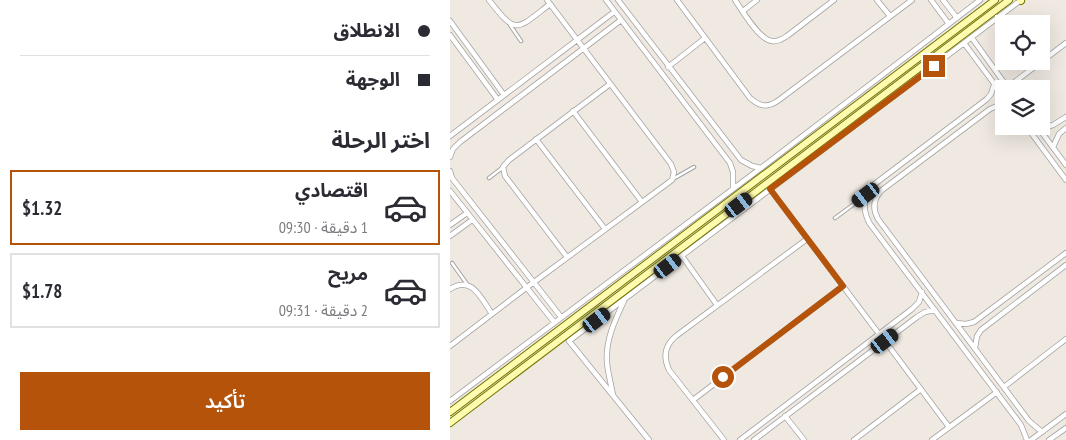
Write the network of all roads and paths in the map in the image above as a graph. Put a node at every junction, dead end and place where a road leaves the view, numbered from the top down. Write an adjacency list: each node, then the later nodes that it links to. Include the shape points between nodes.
1 (489, 0): 23 (street)
2 (606, 0): 18 (street)
3 (618, 0): 33 (street)
4 (677, 0): 26 (street)
5 (735, 0): 17 (street)
6 (757, 0): 17 (street)
7 (834, 0): 17 (street, via 773,42 760,34)
8 (878, 0): 19 (street)
9 (912, 0): 19 (street)
10 (931, 0): 24 (street)
11 (943, 0): 20 (street)
12 (980, 0): 20 (street)
13 (995, 0): 98 (street)
14 (1009, 0): 74 (street)
15 (1021, 0): 27 (street)
16 (548, 2): 23 (street, via 524,23); 28 (street)
17 (743, 11)
18 (614, 12): 22 (street); 28 (street)
19 (890, 16): 26 (street, via 779,100 764,106 750,98)
20 (956, 18): 24 (street)
21 (450, 20): 38 (street)
22 (621, 20): 32 (street); 54 (street)
23 (510, 24): 29 (lane)
24 (949, 24): 59 (street)
25 (450, 35): 40 (street)
26 (705, 38): 33 (street)
27 (972, 38): 30 (street); 34 (street)
28 (577, 40): 32 (street); 38 (street)
29 (521, 41)
30 (964, 43): 37 (street); 65 (street)
31 (1066, 43): 35 (street)
32 (583, 49): 36 (street); 55 (street, via 460,142)
33 (668, 67): 52 (street)
34 (1002, 80)
35 (1018, 80)
36 (610, 84): 42 (street); 62 (street, via 671,164)
37 (994, 85): 39 (street)
38 (504, 95): 40 (street)
39 (987, 99): 41 (street); 67 (street, via 872,186)
40 (498, 100): 50 (street)
41 (994, 107): 97 (street, via 882,190 875,199 878,218)
42 (573, 111): 51 (street); 68 (street)
43 (1066, 117): 44 (street)
44 (1053, 125): 45 (street); 47 (street)
45 (1050, 126)
46 (1066, 128): 47 (street)
47 (1059, 134): 53 (street)
48 (1033, 135): 63 (street)
49 (1043, 135): 53 (street)
50 (450, 136)
51 (536, 139): 57 (street, via 505,162); 73 (street)
52 (726, 143): 54 (street); 59 (street, via 741,160)
53 (1052, 147): 56 (street)
54 (720, 150): 64 (street, via 732,168)
55 (450, 157)
56 (1066, 165)
57 (503, 167): 61 (lane); 79 (street, via 505,176)
58 (694, 167): 62 (lane)
59 (761, 168): 64 (street)
60 (450, 172): 82 (street)
61 (489, 178)
62 (672, 180): 68 (street)
63 (1066, 180)
64 (733, 189): 94 (street)
65 (770, 189): 74 (street); 76 (street)
66 (450, 192): 69 (street)
67 (866, 195): 70 (lane); 87 (street, via 864,207 868,220)
68 (642, 202): 73 (street)
69 (467, 213): 71 (street); 72 (street)
70 (835, 218)
71 (472, 220): 75 (street); 85 (street)
72 (450, 225)
73 (605, 229): 79 (street)
74 (709, 231): 78 (street); 101 (street)
75 (450, 236)
76 (808, 238): 84 (street); 89 (street)
77 (1066, 253): 96 (street)
78 (682, 256): 88 (street); 89 (street)
79 (567, 258): 82 (street)
80 (452, 263): 83 (lane)
81 (1066, 265): 99 (street)
82 (534, 282): 85 (street); 94 (street)
83 (467, 284): 86 (street, via 458,284); 92 (street)
84 (843, 286): 100 (street); 110 (street)
85 (526, 288): 92 (street); 95 (street)
86 (450, 289)
87 (922, 292): 90 (street); 91 (street)
88 (624, 299): 101 (street); 109 (street, via 608,350 607,364)
89 (717, 305): 110 (street, via 673,339 666,350 669,370)
90 (915, 307): 93 (street); 100 (street)
91 (935, 310): 93 (street); 108 (street)
92 (492, 314): 104 (street)
93 (921, 314): 103 (street)
94 (561, 316): 95 (street)
95 (554, 322): 111 (street)
96 (974, 322): 97 (street); 99 (street, via 974,327)
97 (956, 323): 105 (street)
98 (560, 329): 101 (street); 112 (street)
99 (981, 330): 105 (street, via 975,340)
100 (879, 334): 123 (street)
101 (567, 338): 109 (street); 116 (street)
102 (1066, 340): 106 (street)
103 (885, 341): 107 (street); 114 (street)
104 (450, 346)
105 (975, 348): 106 (street)
106 (1004, 387): 115 (street)
107 (921, 389): 118 (street); 126 (street)
108 (996, 392): 117 (street); 118 (street)
109 (614, 396): 121 (street)
110 (693, 400): 122 (street)
111 (450, 401)
112 (450, 412)
113 (1066, 414): 120 (street)
114 (785, 416): 124 (street); 125 (street)
115 (1029, 420): 117 (street); 120 (street)
116 (450, 423)
117 (1021, 425): 128 (street)
118 (949, 427): 127 (street)
119 (1066, 428): 130 (street)
120 (1042, 432): 129 (street)
121 (648, 440)
122 (724, 440)
123 (740, 440)
124 (754, 440)
125 (804, 440)
126 (854, 440)
127 (932, 440)
128 (1027, 440)
129 (1031, 440)
130 (1050, 440)

